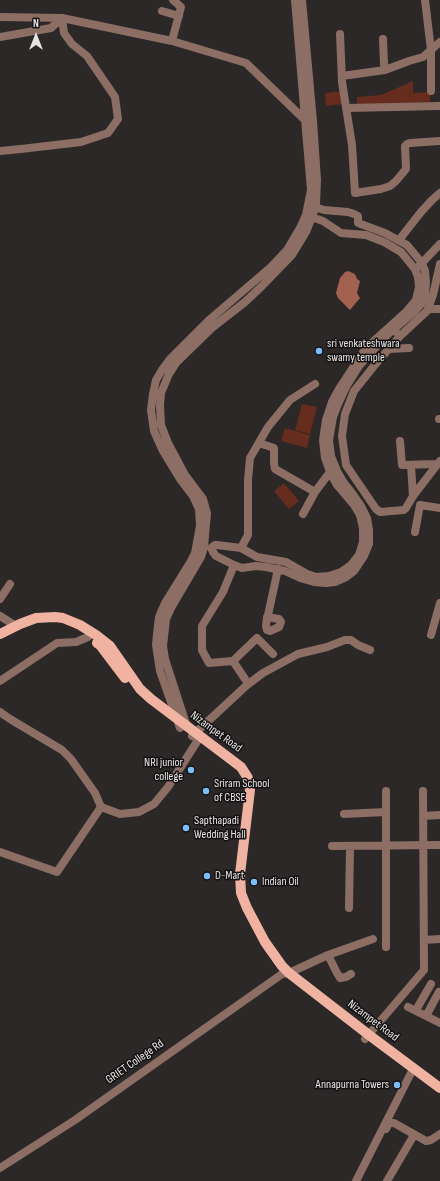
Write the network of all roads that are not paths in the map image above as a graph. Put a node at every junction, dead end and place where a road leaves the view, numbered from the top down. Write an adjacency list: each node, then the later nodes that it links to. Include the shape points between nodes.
1 (173, 0): 6 (street, via 181,7)
2 (295, 0): 20 (street)
3 (302, 0): 24 (street, via 317,186)
4 (425, 0): 14 (street)
5 (162, 11): 6 (street)
6 (179, 16): 12 (street)
7 (0, 17): 8 (street)
8 (62, 18): 10 (street, via 51,28); 12 (street); 22 (street, via 64,33 72,44 87,56 115,97 118,119 108,133 81,142)
9 (340, 34): 16 (street)
10 (0, 37)
11 (383, 39): 15 (street)
12 (172, 41): 20 (street, via 246,63)
13 (440, 42): 14 (street)
14 (431, 50): 15 (street, via 423,57); 17 (street)
15 (385, 70): 16 (street)
16 (342, 76): 19 (street)
17 (431, 91)
18 (440, 106): 19 (street)
19 (346, 108): 21 (street, via 352,145 355,193 381,189 396,181 406,169 407,144)
20 (306, 121): 24 (street)
21 (440, 141)
22 (0, 151)
23 (440, 193): 30 (street, via 420,212)
24 (312, 206): 25 (street); 26 (street)
25 (324, 210): 27 (street); 28 (street, via 354,214 358,216)
26 (309, 216): 27 (street); 55 (street, via 306,232 292,255 245,302 213,327 176,364 164,383 160,404 161,425 185,475 206,507)
27 (323, 221): 29 (street, via 341,233)
28 (358, 223): 29 (street); 30 (street)
29 (354, 233): 34 (street, via 384,242 401,252)
30 (399, 240): 32 (street, via 407,245)
31 (440, 244): 32 (street)
32 (422, 263): 34 (street); 37 (street, via 425,271 425,294 421,304)
33 (440, 264): 35 (street)
34 (415, 269): 37 (street, via 419,287 416,300)
35 (428, 309): 36 (street); 37 (street)
36 (440, 309)
37 (391, 333): 38 (street); 45 (street, via 359,366 338,404 329,440)
38 (391, 346): 39 (street); 46 (street, via 354,391 345,414 342,436 344,456 346,466)
39 (409, 348)
40 (315, 384): 42 (street, via 290,400 268,427)
41 (400, 441): 44 (street, via 402,465)
42 (259, 443): 49 (street, via 274,448 275,469); 56 (street, via 250,458 248,535)
43 (438, 462): 44 (street); 51 (street)
44 (411, 465): 51 (street)
45 (330, 467): 47 (street); 49 (street); 57 (street, via 337,485 360,515 363,542 359,555 341,572 316,577 286,562)
46 (356, 479): 47 (street); 48 (street)
47 (347, 486): 50 (street)
48 (361, 487): 50 (street); 51 (street, via 380,512 404,510)
49 (315, 492): 53 (street)
50 (353, 494): 59 (street, via 367,518 369,530 369,544 354,571 335,582 326,583 300,578)
51 (413, 496)
52 (440, 508): 54 (street, via 420,505)
53 (303, 514)
54 (415, 532)
55 (204, 546): 56 (street); 58 (street); 76 (street, via 191,561 165,603 158,621 156,645 160,671)
56 (242, 548): 57 (street)
57 (257, 562): 58 (street, via 242,568); 59 (street)
58 (234, 566): 72 (street, via 223,592 202,626 202,650 209,663)
59 (278, 569): 64 (street)
60 (10, 584): 61 (street)
61 (0, 599)
62 (440, 603): 67 (street)
63 (0, 616): 65 (street)
64 (267, 617)
65 (16, 626): 66 (main road, Nizampet Road); 76 (main road, Nizampet Road, via 36,618 56,617 80,625 104,640 140,689)
66 (0, 634)
67 (431, 635)
68 (88, 636): 69 (main road, Nizampet Road, via 69,626 42,623); 74 (street, via 76,642 57,643); 76 (main road, Nizampet Road, via 100,645 147,704)
69 (0, 640)
70 (370, 650): 76 (street, via 351,640 345,640 298,654 263,673)
71 (273, 654): 72 (street, via 257,638)
72 (233, 661): 73 (street)
73 (245, 679)
74 (0, 681)
75 (0, 712): 79 (street, via 62,750 95,793)
76 (188, 731): 79 (street, via 168,787 154,804 139,812 120,814); 96 (main road, Nizampet Road, via 234,760 248,778 250,790 240,874 241,893 265,942)
77 (386, 791): 80 (street)
78 (423, 791): 83 (street)
79 (101, 807): 89 (street, via 57,872)
80 (386, 812): 81 (street); 88 (street)
81 (344, 814)
82 (440, 815): 83 (street)
83 (423, 816): 84 (street)
84 (423, 845): 85 (street); 88 (street); 92 (street)
85 (440, 845)
86 (332, 846): 87 (street)
87 (350, 846): 88 (street); 90 (street)
88 (386, 846): 94 (street)
89 (0, 852)
90 (349, 908)
91 (373, 938): 95 (street, GRIET College Rd)
92 (424, 940): 93 (street); 104 (street, via 424,970)
93 (440, 940)
94 (386, 947)
95 (328, 955): 96 (street, GRIET College Rd); 97 (street, via 340,978)
96 (286, 974): 104 (main road, Nizampet Road); 110 (street, GRIET College Rd, via 75,1120)
97 (351, 974)
98 (431, 984): 101 (street)
99 (439, 992): 102 (street)
100 (408, 1007): 101 (street)
101 (416, 1010): 102 (street)
102 (426, 1016): 103 (street)
103 (440, 1023)
104 (367, 1037): 105 (main road, Nizampet Road); 106 (main road, Nizampet Road)
105 (411, 1073): 107 (main road, Nizampet Road); 112 (street)
106 (440, 1088)
107 (440, 1095)
108 (440, 1134): 109 (street, via 426,1141)
109 (414, 1135): 111 (street, via 394,1123 389,1123); 113 (street)
110 (0, 1168)
111 (366, 1169)
112 (356, 1181)
113 (384, 1181)

